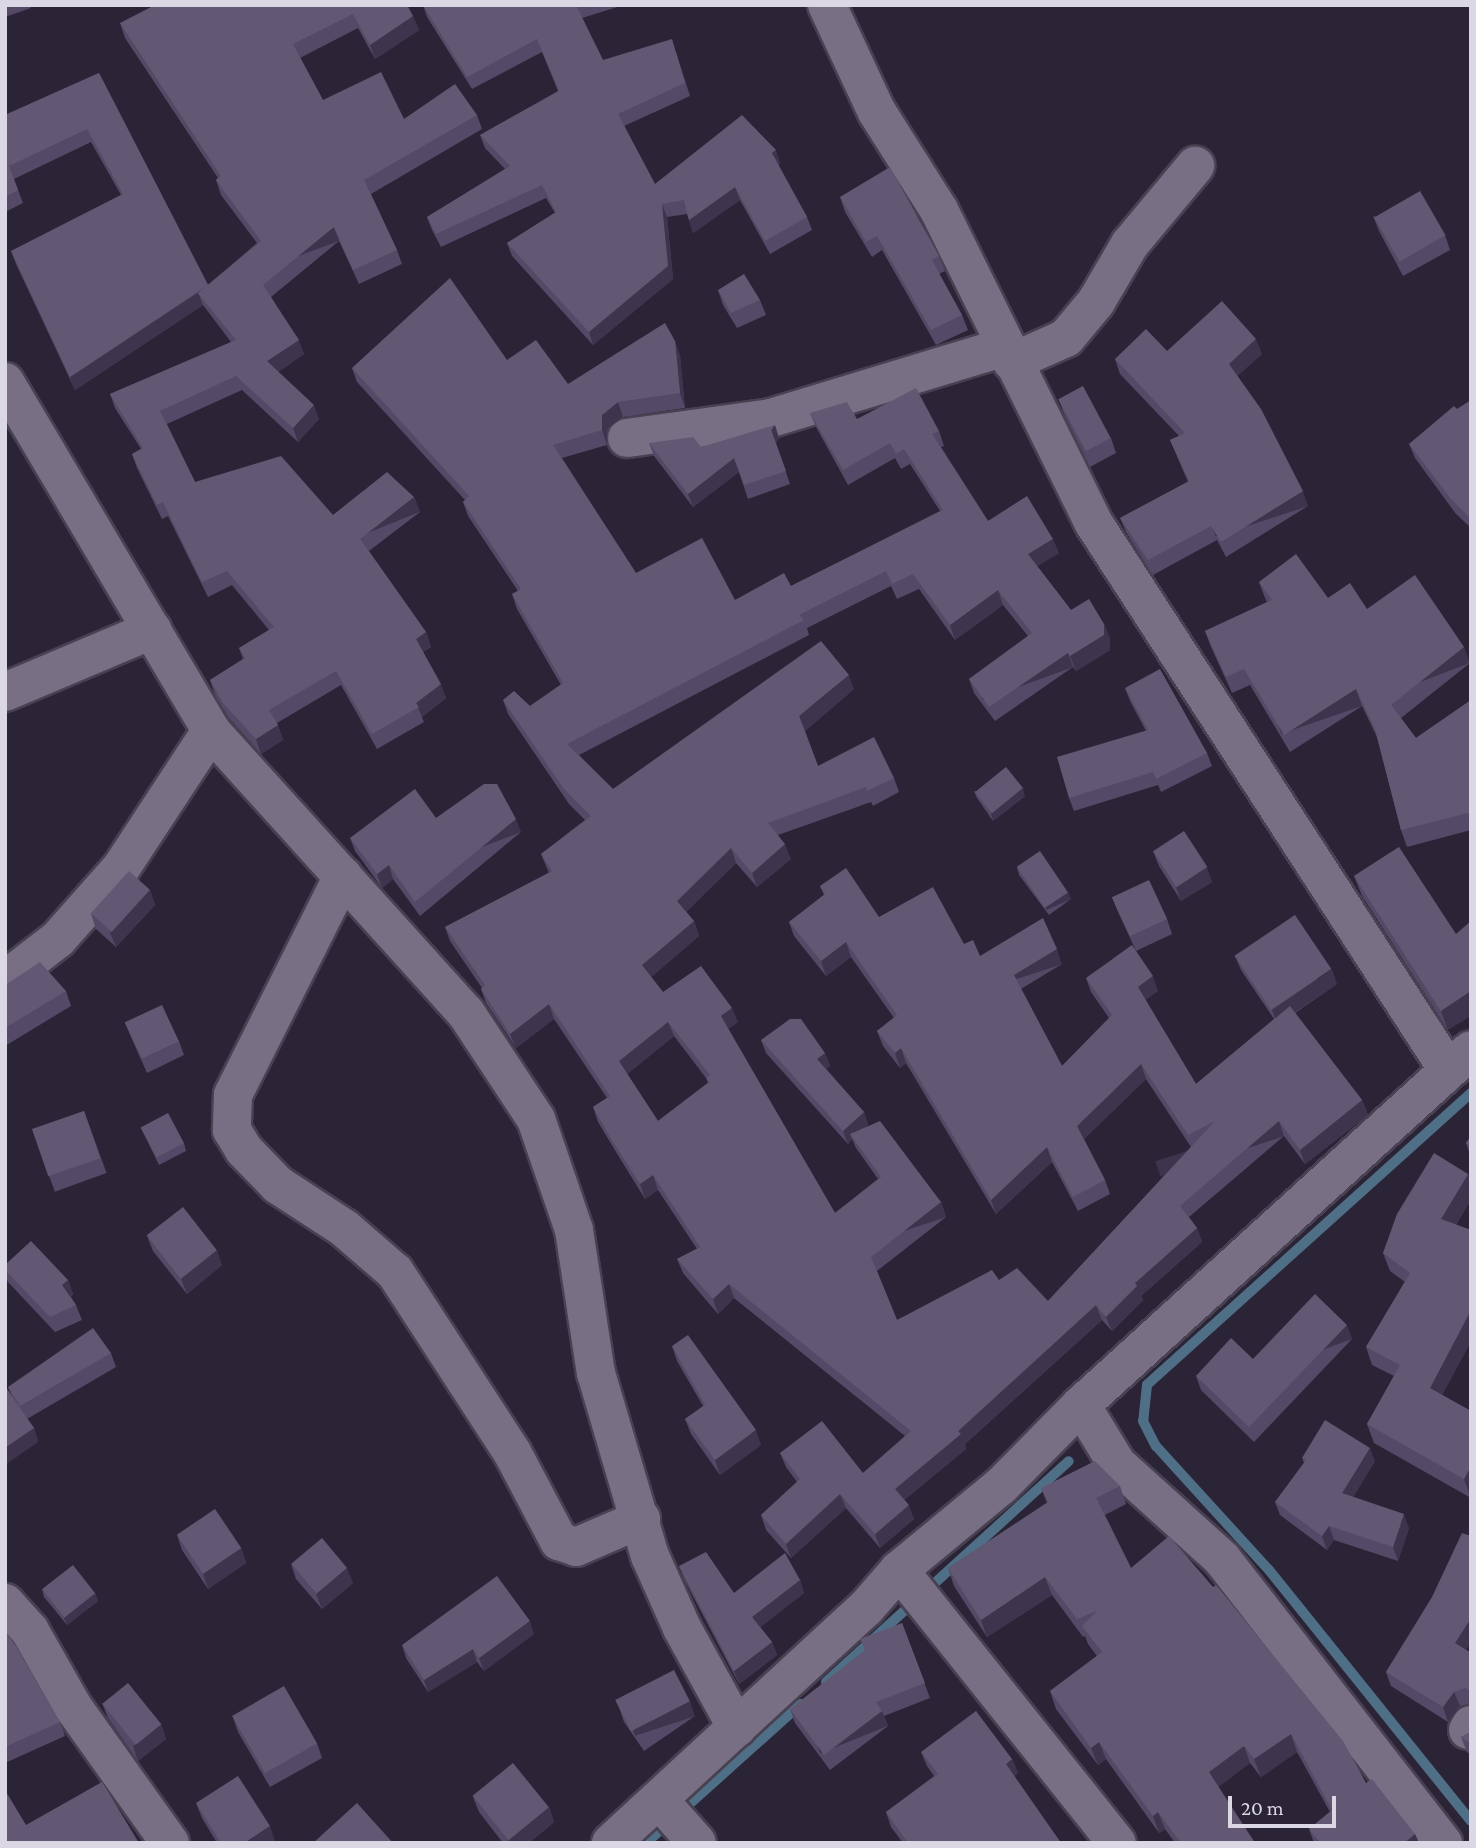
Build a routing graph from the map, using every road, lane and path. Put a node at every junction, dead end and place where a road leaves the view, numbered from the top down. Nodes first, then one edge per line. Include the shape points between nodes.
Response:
1 (827, 5) edge
2 (1195, 166) dead end
3 (1008, 355) junction
4 (5, 382) edge
5 (628, 438) dead end
6 (152, 630) junction
7 (5, 692) edge
8 (211, 731) junction
9 (342, 876) junction
10 (5, 980) edge
11 (1459, 1060) edge
12 (1081, 1405) junction
13 (641, 1519) junction
14 (917, 1592) junction
15 (5, 1603) edge
16 (737, 1728) junction
17 (659, 1800) junction
18 (170, 1843) edge
19 (611, 1843) edge
20 (697, 1843) edge
21 (1116, 1843) edge
22 (1443, 1843) edge

1 - 3 street via 877,112 939,210
2 - 3 street via 1130,244 1096,302 1066,338
3 - 5 street via 771,418
3 - 11 street via 1093,522
4 - 6 street
6 - 7 street
6 - 8 street
8 - 9 street
8 - 10 street via 121,868 58,939
9 - 13 street via 466,1013 536,1119 574,1230 596,1373
9 - 13 street via 233,1095 232,1130 244,1150 278,1185 344,1228 396,1272 512,1452 559,1541 576,1547
11 - 12 street
12 - 14 street via 1001,1486
12 - 22 street via 1117,1464 1222,1559
13 - 16 street via 650,1556 682,1628
14 - 16 street via 866,1608
14 - 21 street
15 - 18 street via 30,1631 73,1707
16 - 17 street
17 - 19 street
17 - 20 street

